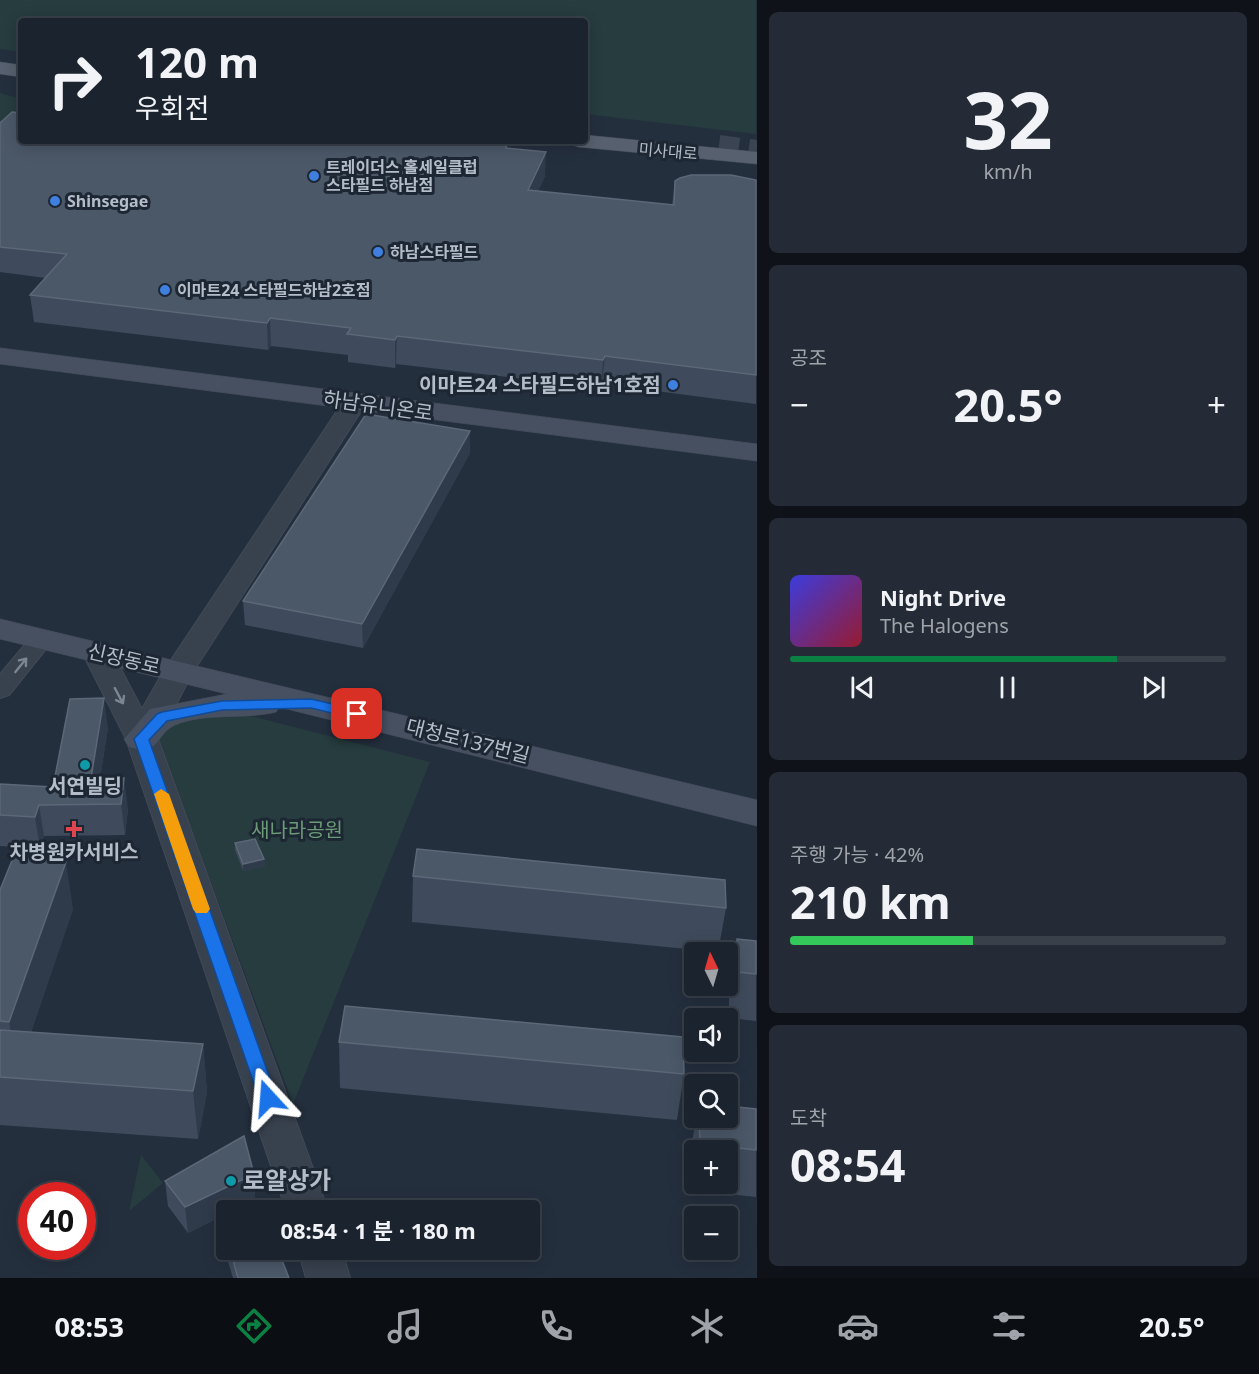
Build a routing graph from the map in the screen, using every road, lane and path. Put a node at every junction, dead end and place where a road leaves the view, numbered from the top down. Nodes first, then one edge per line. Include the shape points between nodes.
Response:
1 (588, 129) edge
2 (756, 140) tunnel mouth
3 (588, 142) edge
4 (645, 149) junction
5 (756, 158) edge
6 (756, 169) edge
7 (0, 356) edge
8 (355, 402) junction
9 (756, 453) edge
10 (0, 629) edge
11 (42, 639) junction
12 (97, 652) junction
13 (178, 672) junction
14 (0, 690) edge
15 (311, 703) junction
16 (142, 739) junction
17 (756, 813) edge
18 (304, 1200) edge
19 (323, 1260) edge
20 (328, 1278) edge

1 - 2 main road, 미사대로
3 - 4 main road, 미사대로
4 - 5 main road, 미사대로
4 - 6 main road
7 - 8 main road, 하남유니온로
8 - 9 main road, 하남유니온로
8 - 13 street
10 - 11 main road, 신장동로
11 - 12 main road, 신장동로
14 -> 11 street
12 - 13 main road, 신장동로
12 -> 16 street
13 - 15 main road, 대청로137번길
13 - 16 street, 신장동로
15 - 16 main road via 222,705 162,717
15 - 17 main road, 대청로137번길
16 - 18 street
19 - 20 street

